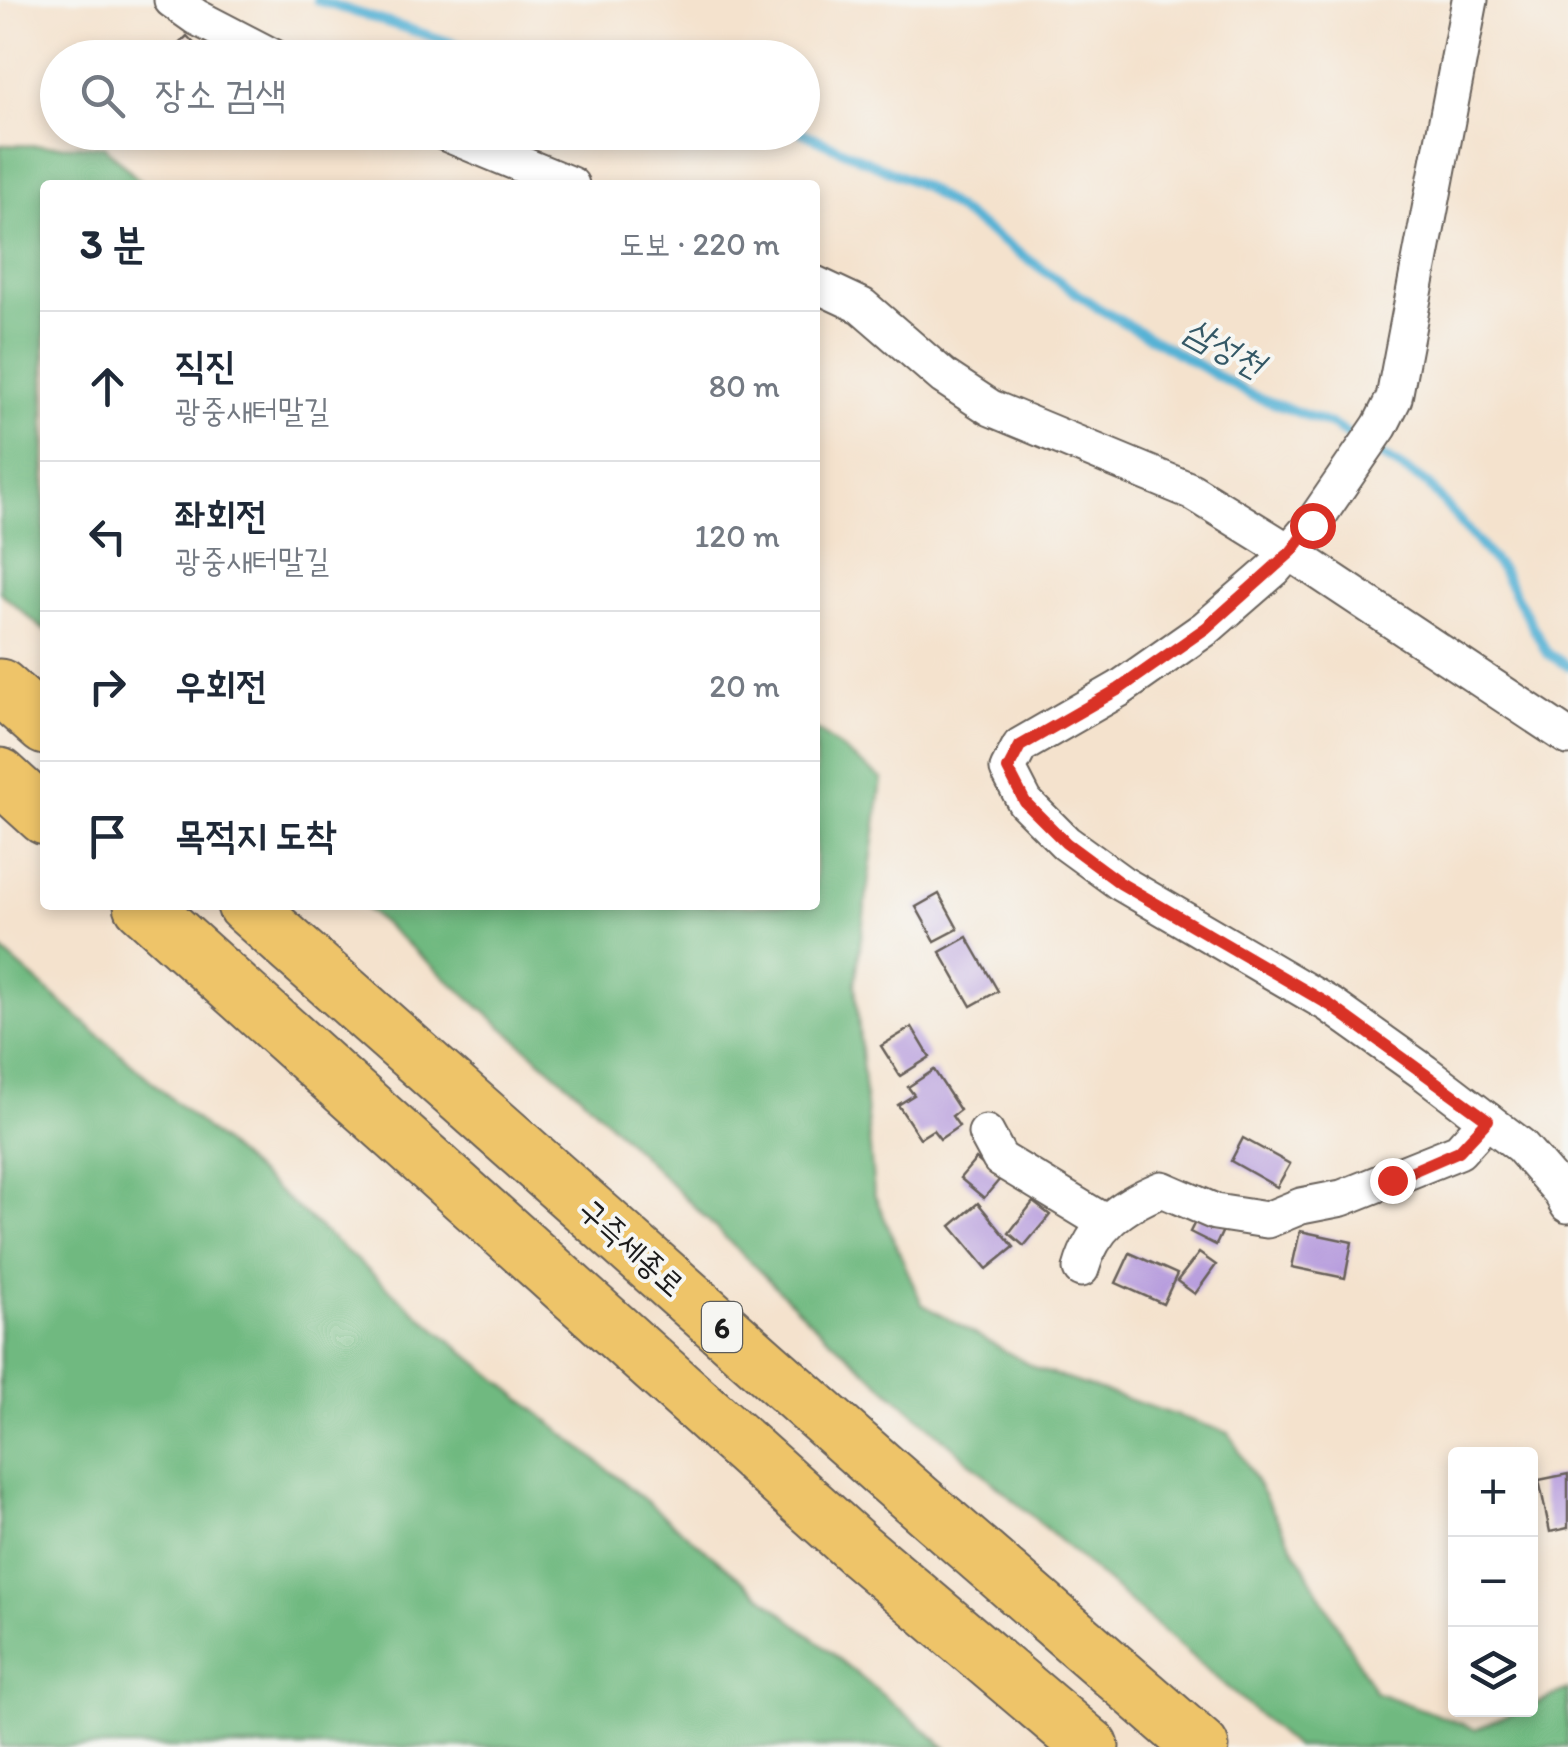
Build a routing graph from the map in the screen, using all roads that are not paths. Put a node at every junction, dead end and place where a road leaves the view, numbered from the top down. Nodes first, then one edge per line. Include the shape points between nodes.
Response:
1 (172, 0) edge
2 (1470, 0) edge
3 (240, 40) edge
4 (487, 150) edge
5 (560, 180) edge
6 (820, 286) edge
7 (1301, 539) junction
8 (0, 686) edge
9 (40, 722) edge
10 (1568, 737) edge
11 (0, 776) edge
12 (40, 812) edge
13 (148, 910) edge
14 (250, 910) edge
15 (1488, 1120) junction
16 (986, 1133) dead end
17 (1568, 1205) edge
18 (1104, 1222) junction
19 (1082, 1270) dead end
20 (1091, 1747) edge
21 (1201, 1747) edge

1 - 3 street
2 - 7 street via 1394,398
4 - 5 street
6 - 7 street via 862,306 991,408
7 - 10 street
7 - 15 street via 1206,628 1020,746 1008,769 1025,802 1120,883 1330,1005
8 - 9 highway
11 - 12 highway
13 - 20 highway, 6 via 858,1549
14 - 21 highway, 구즉세종로 / 6
15 - 17 street via 1521,1146
15 - 18 street via 1459,1151 1267,1220 1215,1212 1162,1189
16 - 18 street via 1000,1159
18 - 19 street

